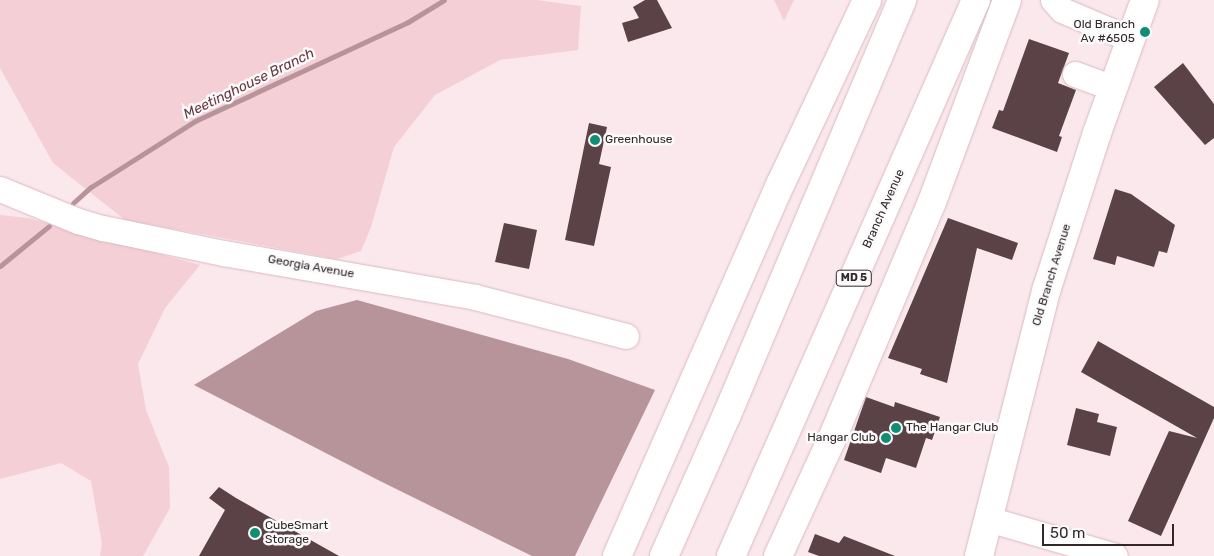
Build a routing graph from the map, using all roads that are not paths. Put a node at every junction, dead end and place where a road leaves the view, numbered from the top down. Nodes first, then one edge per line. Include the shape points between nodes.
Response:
1 (867, 0) edge
2 (902, 0) edge
3 (976, 0) edge
4 (1007, 0) edge
5 (1053, 0) edge
6 (1145, 0) edge
7 (1130, 39) junction
8 (1075, 74) dead end
9 (1113, 88) junction
10 (0, 189) edge
11 (626, 336) dead end
12 (988, 519) junction
13 (617, 556) edge
14 (664, 556) edge
15 (731, 556) edge
16 (778, 556) edge
17 (979, 556) edge
18 (1115, 556) edge

1 - 13 main road via 781,183
2 - 14 main road
3 - 15 main road, Branch Avenue / MD 5
4 - 16 main road via 932,202 831,442
5 - 7 street via 1062,10
6 - 7 main road, Old Branch Avenue
7 - 9 main road, Old Branch Avenue
8 - 9 street
9 - 12 main road, Old Branch Avenue via 1047,288
10 - 11 street, Georgia Avenue via 78,221 104,228 224,253 475,297
12 - 17 main road, Old Branch Avenue
12 - 18 street

